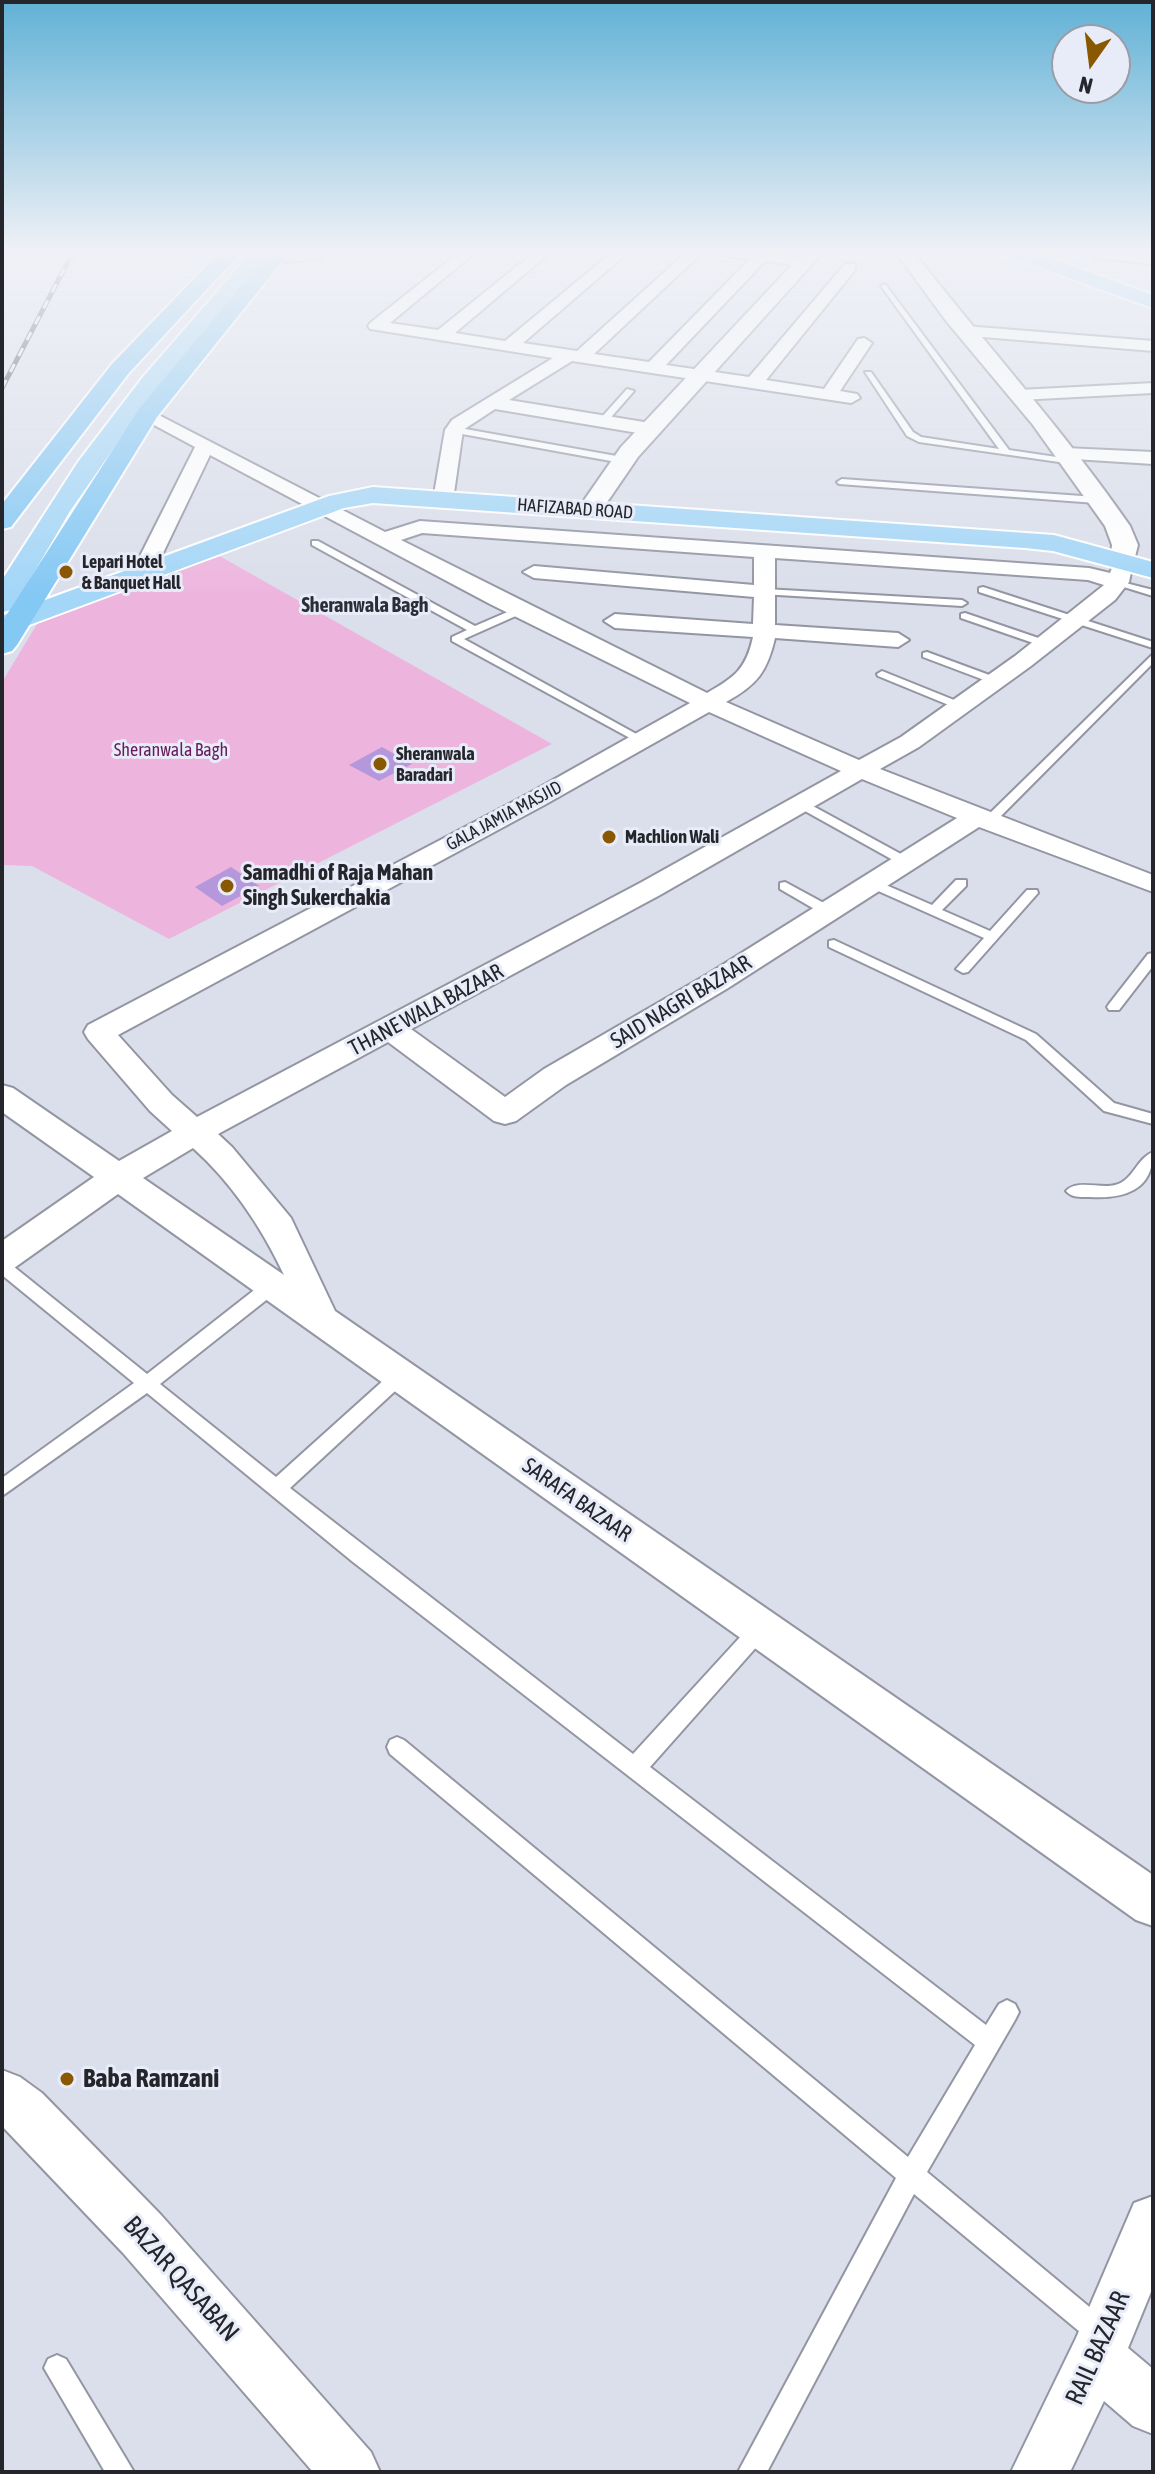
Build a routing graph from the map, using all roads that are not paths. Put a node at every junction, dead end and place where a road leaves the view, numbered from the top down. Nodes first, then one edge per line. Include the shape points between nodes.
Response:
1 (123, 365) edge
2 (145, 365) edge
3 (164, 365) edge
4 (186, 365) edge
5 (559, 365) edge
6 (629, 365) edge
7 (655, 365) edge
8 (709, 365) edge
9 (768, 365) edge
10 (848, 365) edge
11 (943, 365) edge
12 (994, 365) edge
13 (1134, 365) edge
14 (652, 369) junction
15 (868, 374) dead end
16 (699, 376) junction
17 (753, 384) junction
18 (1153, 388) edge
19 (630, 391) dead end
20 (828, 395) junction
21 (1019, 395) junction
22 (851, 398) dead end
23 (492, 403) junction
24 (147, 414) junction
25 (603, 421) junction
26 (650, 429) junction
27 (454, 430) junction
28 (206, 444) junction
29 (1006, 452) junction
30 (1068, 458) junction
31 (1153, 458) edge
32 (622, 460) junction
33 (842, 482) dead end
34 (443, 500) junction
35 (1096, 500) junction
36 (321, 508) junction
37 (590, 509) junction
38 (2, 521) edge
39 (385, 539) junction
40 (315, 543) dead end
41 (765, 551) junction
42 (2, 566) edge
43 (1153, 570) edge
44 (534, 572) dead end
45 (1120, 572) junction
46 (141, 576) junction
47 (983, 590) dead end
48 (765, 592) junction
49 (1153, 593) edge
50 (962, 603) dead end
51 (523, 609) junction
52 (8, 613) edge
53 (965, 616) dead end
54 (615, 621) dead end
55 (1076, 621) junction
56 (475, 630) junction
57 (764, 632) junction
58 (898, 640) dead end
59 (1046, 644) junction
60 (2, 645) edge
61 (1153, 645) edge
62 (927, 655) dead end
63 (1153, 657) edge
64 (882, 674) dead end
65 (996, 681) junction
66 (709, 703) junction
67 (960, 706) junction
68 (643, 741) junction
69 (857, 770) junction
70 (800, 803) junction
71 (983, 818) junction
72 (906, 862) junction
73 (872, 883) junction
74 (961, 883) dead end
75 (1153, 884) edge
76 (785, 886) dead end
77 (1032, 893) dead end
78 (828, 911) junction
79 (934, 911) junction
80 (992, 937) junction
81 (834, 944) dead end
82 (1153, 957) edge
83 (963, 969) dead end
84 (1114, 1007) dead end
85 (391, 1029) junction
86 (2, 1096) edge
87 (1153, 1119) edge
88 (197, 1131) junction
89 (1153, 1158) edge
90 (120, 1176) junction
91 (1074, 1191) dead end
92 (2, 1259) edge
93 (2, 1266) edge
94 (273, 1285) junction
95 (322, 1319) junction
96 (401, 1375) junction
97 (148, 1383) junction
98 (2, 1488) edge
99 (277, 1488) junction
100 (760, 1629) junction
101 (397, 1747) dead end
102 (635, 1768) junction
103 (1153, 1903) edge
104 (1007, 2012) dead end
105 (990, 2042) junction
106 (5, 2101) edge
107 (911, 2175) junction
108 (1153, 2222) edge
109 (1100, 2348) junction
110 (57, 2368) dead end
111 (1153, 2406) edge
112 (120, 2472) edge
113 (351, 2472) edge
114 (752, 2472) edge
115 (1040, 2472) edge

1 - 38 highway
2 - 42 main road via 34,508
3 - 52 main road via 72,486
4 - 24 highway
5 - 23 street
6 - 14 street
7 - 14 street
8 - 16 street
9 - 17 street
10 - 20 street
11 - 29 lane
12 - 21 street
13 - 18 street
14 - 16 street
15 - 29 lane via 910,434
16 - 17 street
16 - 26 street
17 - 20 street
18 - 21 street
19 - 25 lane
20 - 22 street
21 - 30 street
23 - 25 street
23 - 27 street
24 - 28 street
24 - 52 highway
25 - 26 street
26 - 32 street
27 - 32 lane
27 - 34 street
28 - 36 street
28 - 46 street
29 - 30 lane
30 - 31 street
30 - 35 street
32 - 37 street
33 - 35 lane
34 - 36 main road, HAFIZABAD ROAD via 353,496
34 - 37 main road, HAFIZABAD ROAD
35 - 45 street via 1125,545
36 - 39 street
36 - 46 main road, HAFIZABAD ROAD
37 - 45 main road, HAFIZABAD ROAD via 1054,543
39 - 41 street via 420,527
39 - 51 street
40 - 56 lane
41 - 45 street
41 - 48 street, GALA JAMIA MASJID
43 - 45 main road, HAFIZABAD ROAD
44 - 48 street
45 - 49 lane
45 - 55 street, THANE WALA BAZAAR
46 - 52 main road, HAFIZABAD ROAD
47 - 55 lane
48 - 50 lane
48 - 57 street, GALA JAMIA MASJID
51 - 56 lane
51 - 66 street
52 - 60 highway
53 - 59 lane
54 - 57 street
55 - 59 street, THANE WALA BAZAAR
55 - 61 lane
56 - 68 lane via 456,639
57 - 58 street
57 - 66 street, GALA JAMIA MASJID via 756,667
59 - 65 street, THANE WALA BAZAAR
62 - 65 lane
63 - 71 lane
64 - 67 lane
65 - 67 street, THANE WALA BAZAAR
66 - 68 street, GALA JAMIA MASJID
66 - 69 street
67 - 69 street, THANE WALA BAZAAR via 910,742
68 - 88 street, GALA JAMIA MASJID via 99,1032 161,1103
69 - 70 street, THANE WALA BAZAAR
69 - 71 street
70 - 72 lane
70 - 85 street, THANE WALA BAZAAR
71 - 72 street, SAID NAGRI BAZAAR
71 - 75 street
72 - 73 street, SAID NAGRI BAZAAR
73 - 78 street, SAID NAGRI BAZAAR
73 - 79 lane
74 - 79 lane
76 - 78 lane
77 - 80 lane
78 - 85 street, SAID NAGRI BAZAAR via 555,1077 505,1113
79 - 80 lane
80 - 83 lane
81 - 87 lane via 1031,1037 1109,1107
82 - 84 lane
85 - 88 street, THANE WALA BAZAAR
86 - 90 street, SARAFA BAZAAR
88 - 90 street, THANE WALA BAZAAR
88 - 95 street via 279,1227
89 - 91 lane via 1136,1183 1114,1194
90 - 92 street, THANE WALA BAZAAR
90 - 94 street, SARAFA BAZAAR
93 - 97 lane
94 - 95 street, SARAFA BAZAAR
94 - 97 lane
95 - 96 street, SARAFA BAZAAR
96 - 99 lane
96 - 100 street, SARAFA BAZAAR
97 - 98 lane
97 - 99 lane
99 - 102 lane
100 - 102 lane
100 - 103 street, SARAFA BAZAAR
101 - 107 lane
102 - 105 lane
104 - 105 lane
105 - 107 lane
106 - 113 street, BAZAR QASABAN via 142,2234
107 - 109 lane
107 - 114 lane
108 - 109 street, RAIL BAZAAR
109 - 111 street
109 - 115 street, RAIL BAZAAR
110 - 112 lane

